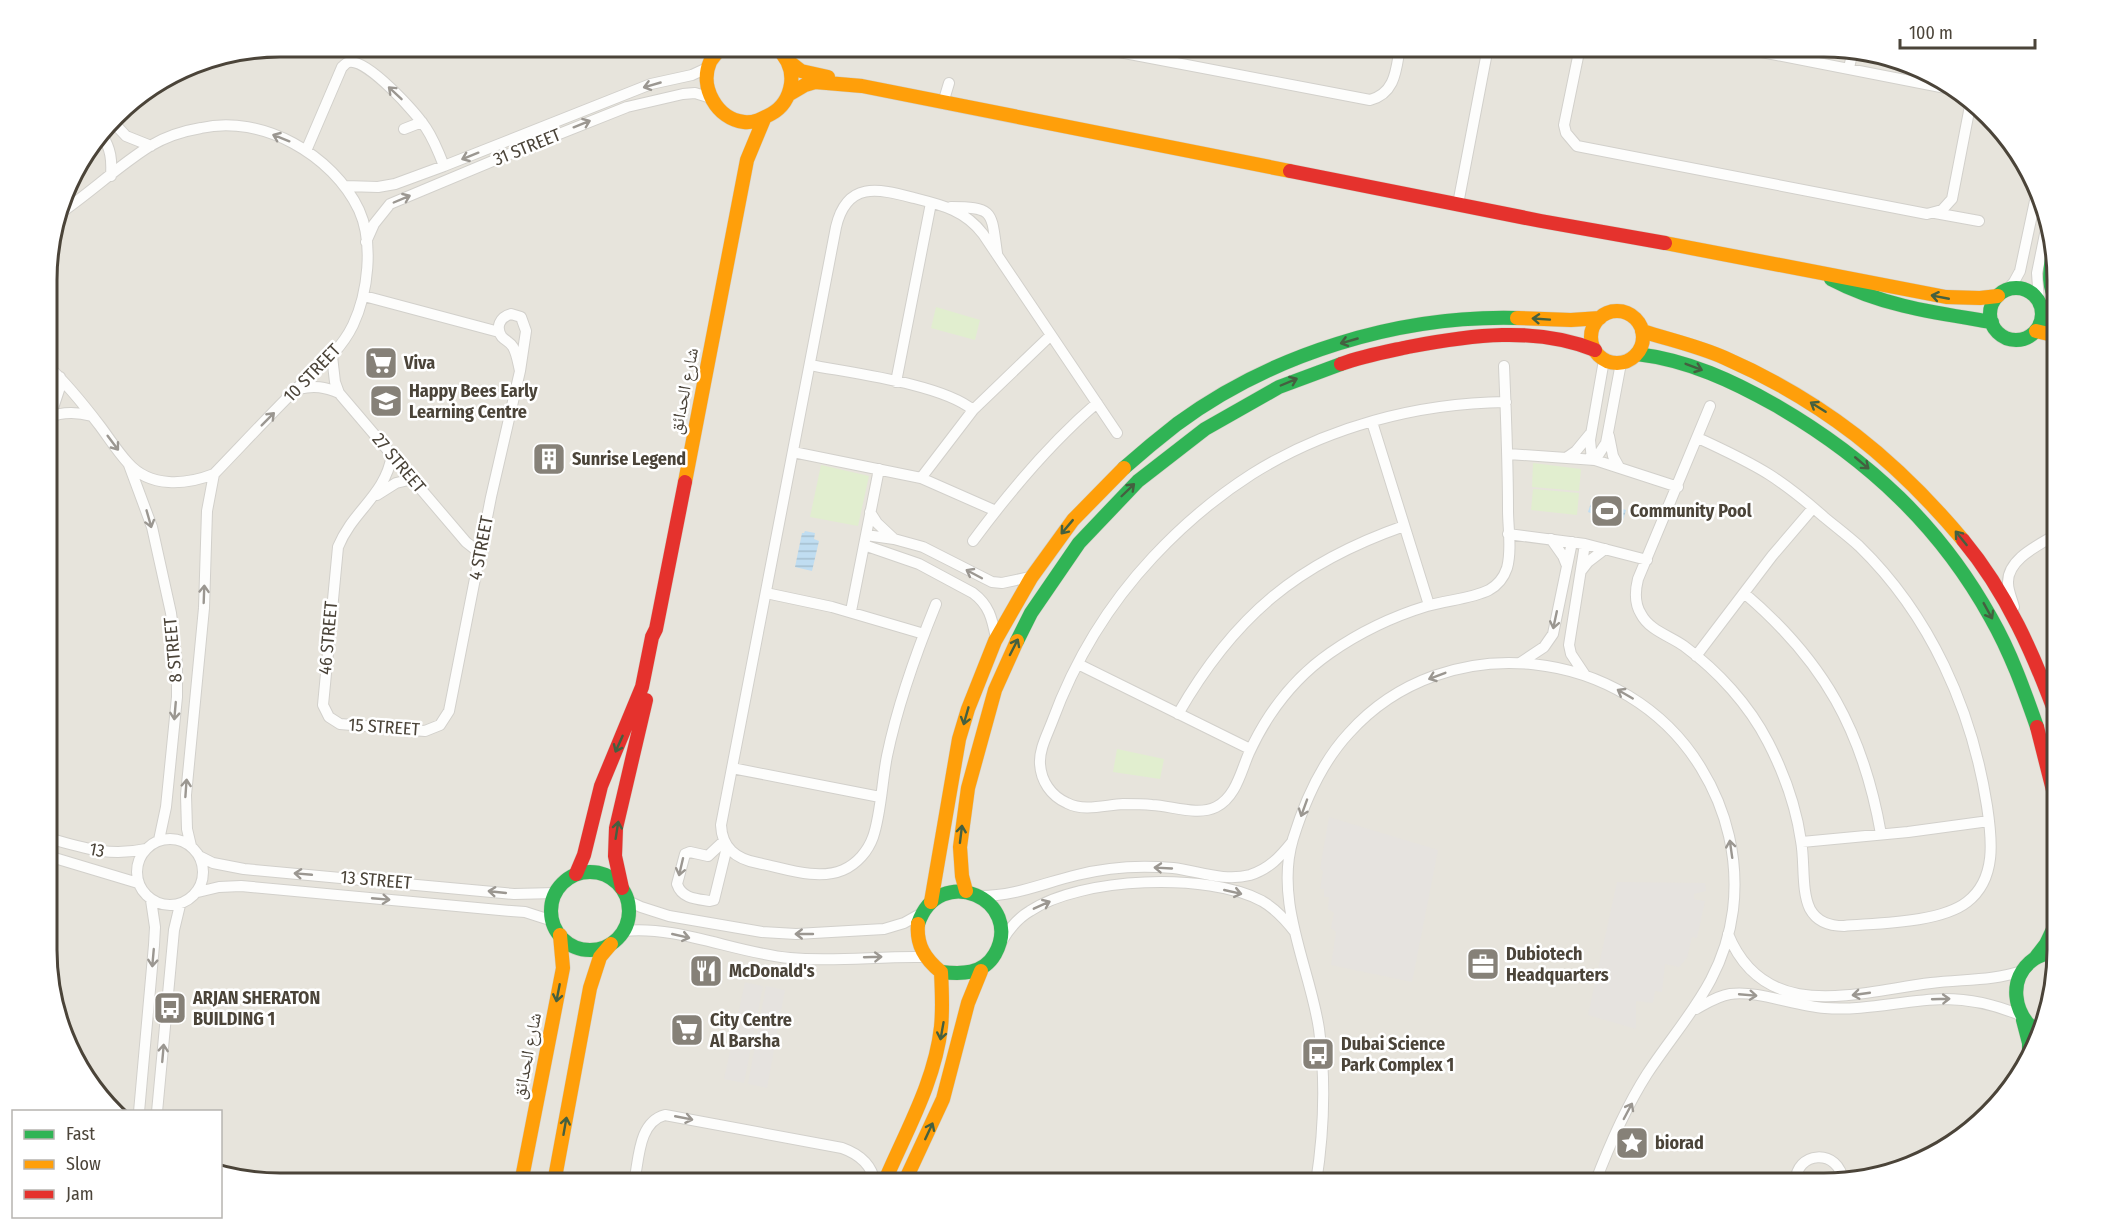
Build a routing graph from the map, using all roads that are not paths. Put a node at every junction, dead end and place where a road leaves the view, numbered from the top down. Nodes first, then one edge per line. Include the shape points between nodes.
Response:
1 (714, 57) edge
2 (783, 57) edge
3 (788, 57) edge
4 (1149, 57) edge
5 (1398, 57) edge
6 (1486, 57) edge
7 (1578, 57) edge
8 (1792, 57) edge
9 (1851, 59) edge
10 (708, 68) junction
11 (1849, 68) junction
12 (949, 82) dead end
13 (1932, 85) edge
14 (862, 86) junction
15 (788, 95) junction
16 (711, 98) junction
17 (943, 103) junction
18 (1969, 110) edge
19 (732, 118) junction
20 (764, 119) junction
21 (422, 122) junction
22 (118, 127) edge
23 (404, 129) dead end
24 (106, 141) edge
25 (151, 146) junction
26 (306, 151) junction
27 (747, 160) junction
28 (444, 166) junction
29 (111, 176) junction
30 (345, 186) junction
31 (931, 202) junction
32 (1458, 204) junction
33 (2034, 205) edge
34 (70, 206) edge
35 (947, 207) junction
36 (1935, 213) junction
37 (1979, 221) dead end
38 (2044, 241) edge
39 (366, 242) junction
40 (997, 256) junction
41 (1821, 273) junction
42 (2002, 294) junction
43 (364, 296) junction
44 (2040, 306) junction
45 (2047, 312) edge
46 (1600, 318) junction
47 (1992, 322) junction
48 (1642, 331) junction
49 (2036, 331) junction
50 (499, 332) junction
51 (2047, 334) edge
52 (1050, 336) junction
53 (1637, 354) junction
54 (1599, 355) junction
55 (332, 356) junction
56 (1621, 363) junction
57 (810, 365) junction
58 (1504, 366) dead end
59 (520, 370) junction
60 (57, 374) edge
61 (60, 376) junction
62 (896, 382) junction
63 (296, 390) junction
64 (339, 393) junction
65 (57, 397) edge
66 (1506, 402) junction
67 (1097, 404) junction
68 (1710, 406) dead end
69 (973, 410) junction
70 (1595, 411) junction
71 (57, 415) edge
72 (1612, 415) junction
73 (92, 416) junction
74 (1372, 422) junction
75 (1592, 431) junction
76 (1608, 432) junction
77 (1117, 433) dead end
78 (1698, 438) junction
79 (793, 452) junction
80 (1508, 454) junction
81 (392, 455) junction
82 (1566, 458) junction
83 (1593, 460) junction
84 (129, 465) junction
85 (1619, 467) junction
86 (879, 469) junction
87 (214, 474) junction
88 (921, 478) junction
89 (412, 479) junction
90 (1677, 487) junction
91 (372, 499) junction
92 (1813, 508) junction
93 (996, 511) junction
94 (870, 512) junction
95 (1404, 526) junction
96 (484, 528) junction
97 (458, 533) junction
98 (1509, 534) junction
99 (894, 539) junction
100 (1551, 539) junction
101 (865, 540) junction
102 (973, 541) dead end
103 (2047, 541) edge
104 (1572, 542) junction
105 (913, 544) junction
106 (1585, 544) junction
107 (1605, 549) junction
108 (480, 554) junction
109 (892, 554) junction
110 (909, 560) junction
111 (1647, 560) junction
112 (1567, 566) junction
113 (859, 568) junction
114 (1581, 571) junction
115 (1029, 577) junction
116 (1562, 586) junction
117 (1578, 590) junction
118 (766, 593) junction
119 (1744, 593) junction
120 (936, 604) dead end
121 (1429, 605) junction
122 (851, 611) junction
123 (656, 629) junction
124 (2020, 630) junction
125 (924, 634) junction
126 (996, 638) junction
127 (1696, 656) junction
128 (1520, 663) junction
129 (1078, 664) junction
130 (1585, 675) junction
131 (2047, 691) edge
132 (1178, 714) junction
133 (329, 717) joint
134 (440, 725) joint
135 (1250, 749) junction
136 (2047, 757) edge
137 (732, 768) junction
138 (879, 797) junction
139 (1989, 821) junction
140 (1881, 834) junction
141 (57, 840) edge
142 (159, 840) junction
143 (1292, 842) junction
144 (1802, 842) junction
145 (725, 844) junction
146 (191, 846) junction
147 (146, 849) junction
148 (199, 856) junction
149 (57, 859) edge
150 (576, 874) junction
151 (138, 883) junction
152 (966, 891) junction
153 (198, 892) junction
154 (556, 893) junction
155 (625, 894) junction
156 (980, 896) junction
157 (151, 900) junction
158 (931, 902) junction
159 (180, 905) junction
160 (922, 913) junction
161 (553, 921) junction
162 (623, 931) junction
163 (1728, 934) junction
164 (560, 935) junction
165 (1297, 935) junction
166 (2047, 942) edge
167 (611, 944) junction
168 (1000, 944) junction
169 (2047, 953) edge
170 (924, 957) junction
171 (2034, 959) junction
172 (981, 970) junction
173 (2022, 971) junction
174 (941, 972) junction
175 (1693, 1011) junction
176 (2022, 1018) junction
177 (2033, 1028) edge
178 (2028, 1040) edge
179 (139, 1110) edge
180 (157, 1110) edge
181 (523, 1173) edge
182 (556, 1173) edge
183 (636, 1173) edge
184 (871, 1173) edge
185 (889, 1173) edge
186 (909, 1173) edge
187 (1318, 1173) edge
188 (1599, 1173) edge
189 (1798, 1173) edge
190 (1841, 1173) edge

1 - 10 street
2 - 15 street via 791,78
3 - 14 street via 806,72
4 - 5 street via 1370,100 1387,92 1393,84
6 - 32 street
7 - 36 street via 1564,125 1566,134 1577,146
8 - 11 street
9 - 11 street
10 - 16 street via 706,82
10 -> 28 street, 31 STREET via 641,88
11 - 13 street
12 - 17 street
14 - 15 street via 815,82
14 - 17 street
15 - 20 street via 780,108
16 - 19 street
39 -> 16 street, 31 STREET via 390,204 519,150 627,107 683,94
17 - 32 street
18 - 36 street via 1952,199
19 - 20 street via 748,122
19 - 27 street via 743,134
20 - 27 street
21 - 23 street
21 -> 26 street via 391,88 350,62 342,67
21 - 28 street
22 - 25 street via 126,136
24 - 29 street via 112,161
26 -> 25 street, 10 STREET via 261,130 233,126 195,129
25 - 29 street, 10 STREET
26 - 30 street, 10 STREET
27 - 123 street, شارع الحدائق
28 - 30 street, 31 STREET via 395,184
29 - 34 street, 10 STREET
30 - 39 street, 10 STREET via 360,212
31 - 35 street
31 - 57 street via 876,189 857,195 843,208
31 - 62 street
32 - 41 street
33 - 42 street via 2020,271
35 - 40 street via 971,220
35 - 40 street via 977,207 988,214
36 - 37 street
38 - 44 street via 2037,273
39 - 43 street, 10 STREET
40 - 52 street
42 -> 41 street via 1979,300 1950,299
41 - 47 street via 1845,287 1907,309
42 - 44 street via 2015,288 2025,290 2033,294
42 - 47 street via 1993,304
43 - 50 street
43 - 55 street, 10 STREET via 353,326
44 - 45 street
44 - 49 street via 2042,318
46 - 48 street via 1624,312 1633,316
46 - 54 street via 1592,330 1592,344
46 -> 115 street via 1489,318 1418,324 1333,345 1255,377 1187,417 1118,472 1086,505
47 - 49 street via 2005,338 2026,338
48 - 53 street
124 -> 48 street via 1996,587 1956,531 1903,473 1866,441 1763,376 1724,358
49 - 51 street
50 - 59 street via 511,344
50 - 59 street, 4 STREET via 505,316 516,315 524,321
52 - 67 street
52 - 69 street
53 - 56 street
53 -> 136 street via 1680,362 1783,408 1823,433 1898,494 1931,529 1973,585 2008,650 2036,717
54 - 56 street
54 - 70 street
152 -> 54 street via 959,855 966,796 983,725 1010,654 1038,602 1072,553 1108,511 1164,458 1209,425 1266,392 1382,351 1426,342 1524,336 1570,340
55 - 63 street, 10 STREET
55 - 64 street, 27 STREET
56 - 72 street
57 - 62 street
57 - 79 street
58 - 66 street
59 - 96 street, 4 STREET
60 - 61 street
61 - 65 street
61 - 73 street
62 - 69 street via 950,396
63 - 64 street via 311,386
87 -> 63 street, 10 STREET
64 - 81 street, 27 STREET
66 - 74 street via 1449,405
66 - 80 street
67 - 77 street
67 - 93 street via 1052,445
68 - 78 street
69 - 88 street
70 - 72 street
70 - 75 street
71 - 73 street via 78,412
72 - 76 street
73 -> 84 street
74 - 95 street
74 - 129 street via 1281,458 1234,486 1175,534 1131,582
75 - 82 street
75 - 83 street
76 - 83 street via 1602,452
76 - 85 street
78 - 90 street
78 - 92 street via 1770,475
79 - 86 street
79 - 118 street
80 - 82 street
80 - 98 street
81 - 89 street, 27 STREET
81 - 91 street, 46 STREET via 387,476
82 - 83 street
83 - 85 street
84 - 87 street via 144,475 179,483
84 -> 142 street, 8 STREET via 152,527 175,638 177,697
85 - 90 street
86 - 88 street
86 - 94 street
146 -> 87 street, 8 STREET via 186,795 204,608 207,510
88 - 93 street
89 - 91 street, 46 STREET via 396,483
89 - 97 street, 27 STREET
90 - 111 street
91 - 133 street, 46 STREET via 336,534 323,696
92 - 119 street
92 - 139 street via 1859,546 1900,593 1934,645 1971,730
93 - 102 street
94 - 99 street
94 - 101 street
95 - 121 street
95 - 132 street via 1334,554 1271,596 1218,650
96 - 97 street via 475,533
96 - 108 street, 4 STREET
97 - 108 street, 27 STREET
98 - 100 street
98 - 121 street via 1508,566 1497,585 1478,594
99 - 101 street
99 - 105 street
100 - 104 street
100 - 112 street
101 - 109 street
101 - 113 street
103 - 124 street via 2014,564 2010,573 2009,592
104 - 106 street
104 - 112 street
105 - 110 street
115 -> 105 street via 992,582
106 - 107 street
106 - 114 street
107 - 111 street
107 - 114 street
108 - 134 street, 4 STREET via 448,711
109 - 110 street
109 - 113 street via 874,558
110 - 126 street via 945,576 980,599 991,614
111 - 127 street via 1636,588 1640,614
112 - 116 street
113 - 122 street
114 - 117 street
115 - 126 street
116 - 117 street
116 -> 128 street via 1553,634
117 - 130 street via 1569,645
118 - 122 street
118 - 137 street
119 - 127 street
119 - 140 street via 1792,638 1837,700 1866,765
120 - 125 street
121 - 135 street via 1391,617 1322,658 1294,684
122 - 125 street
123 -> 150 street, شارع الحدائق via 638,700 601,786
155 -> 123 street, شارع الحدائق via 615,837 628,766 645,706
124 - 131 street
125 - 138 street via 897,713
126 -> 158 street via 956,751
127 - 144 street via 1736,694 1767,740 1789,789
128 - 130 street via 1556,666
128 -> 143 street via 1481,664 1443,673 1408,687 1376,708 1349,732 1327,760
129 - 132 street
129 - 135 street via 1060,701 1040,760 1043,779 1053,795 1069,805 1089,808 1150,804 1201,811 1214,808 1226,801 1233,790
163 -> 130 street via 1733,907 1731,843 1710,783 1694,756 1650,710
132 - 135 street
133 - 134 street, 15 STREET via 340,724 425,731
137 - 138 street
137 - 145 street via 721,825
138 - 145 street via 876,826 868,848 853,864 832,873 810,874 749,862
139 - 140 street
139 - 144 street via 1990,863 1979,890 1957,909 1930,917 1844,926 1823,923 1806,897
140 - 144 street
141 - 147 street, 13 via 99,852
142 - 146 street via 181,840
142 - 147 street
143 -> 156 street via 1272,864 1242,876 1126,867 1081,874 1018,893
143 - 165 street via 1288,873
145 -> 145 street via 708,856 685,854 678,889 688,897 714,900
146 - 148 street
147 - 151 street via 137,865
148 - 153 street via 204,874
154 -> 148 street, 13 STREET via 514,894 244,869
149 - 151 street, 13
150 - 154 street
150 - 155 street via 602,873
151 - 157 street
152 - 156 street
152 - 158 street via 953,891
153 - 159 street
153 -> 161 street, 13 STREET via 242,886 511,910
154 - 161 street
160 -> 155 street via 884,929 762,932 669,916 641,907
155 - 162 street via 628,920
156 - 168 street via 994,908 1001,925
157 - 159 street
157 -> 179 street via 154,945
158 - 160 street
180 -> 159 street via 174,930
160 - 170 street via 917,928
161 - 164 street
162 - 167 street
162 -> 170 street via 652,930 791,958
173 -> 163 street via 1990,980 1931,983 1842,996 1794,993 1771,987 1757,977 1744,965
163 - 175 street via 1708,987
164 - 167 street via 585,949
164 -> 181 street, شارع الحدائق via 563,968
168 -> 165 street via 1018,920 1042,904 1090,889 1141,882 1191,884 1247,895 1273,908
165 - 187 street via 1319,1027 1323,1070 1324,1113
166 - 171 street
182 -> 167 street via 590,988 600,957
168 - 172 street via 993,959
169 - 171 street
170 - 174 street
171 - 173 street
172 - 174 street via 954,976
186 -> 172 street via 943,1100 954,1066 964,1009
173 - 176 street via 2016,985
174 -> 185 street via 945,1008 937,1055
175 -> 176 street via 1729,994 1749,994 1840,1009 1956,999 1989,1004
188 -> 175 street via 1647,1075
176 - 177 street
176 - 178 street
183 -> 184 street via 646,1128 665,1115 842,1148 862,1158
189 - 190 street via 1807,1160 1818,1157 1833,1161

